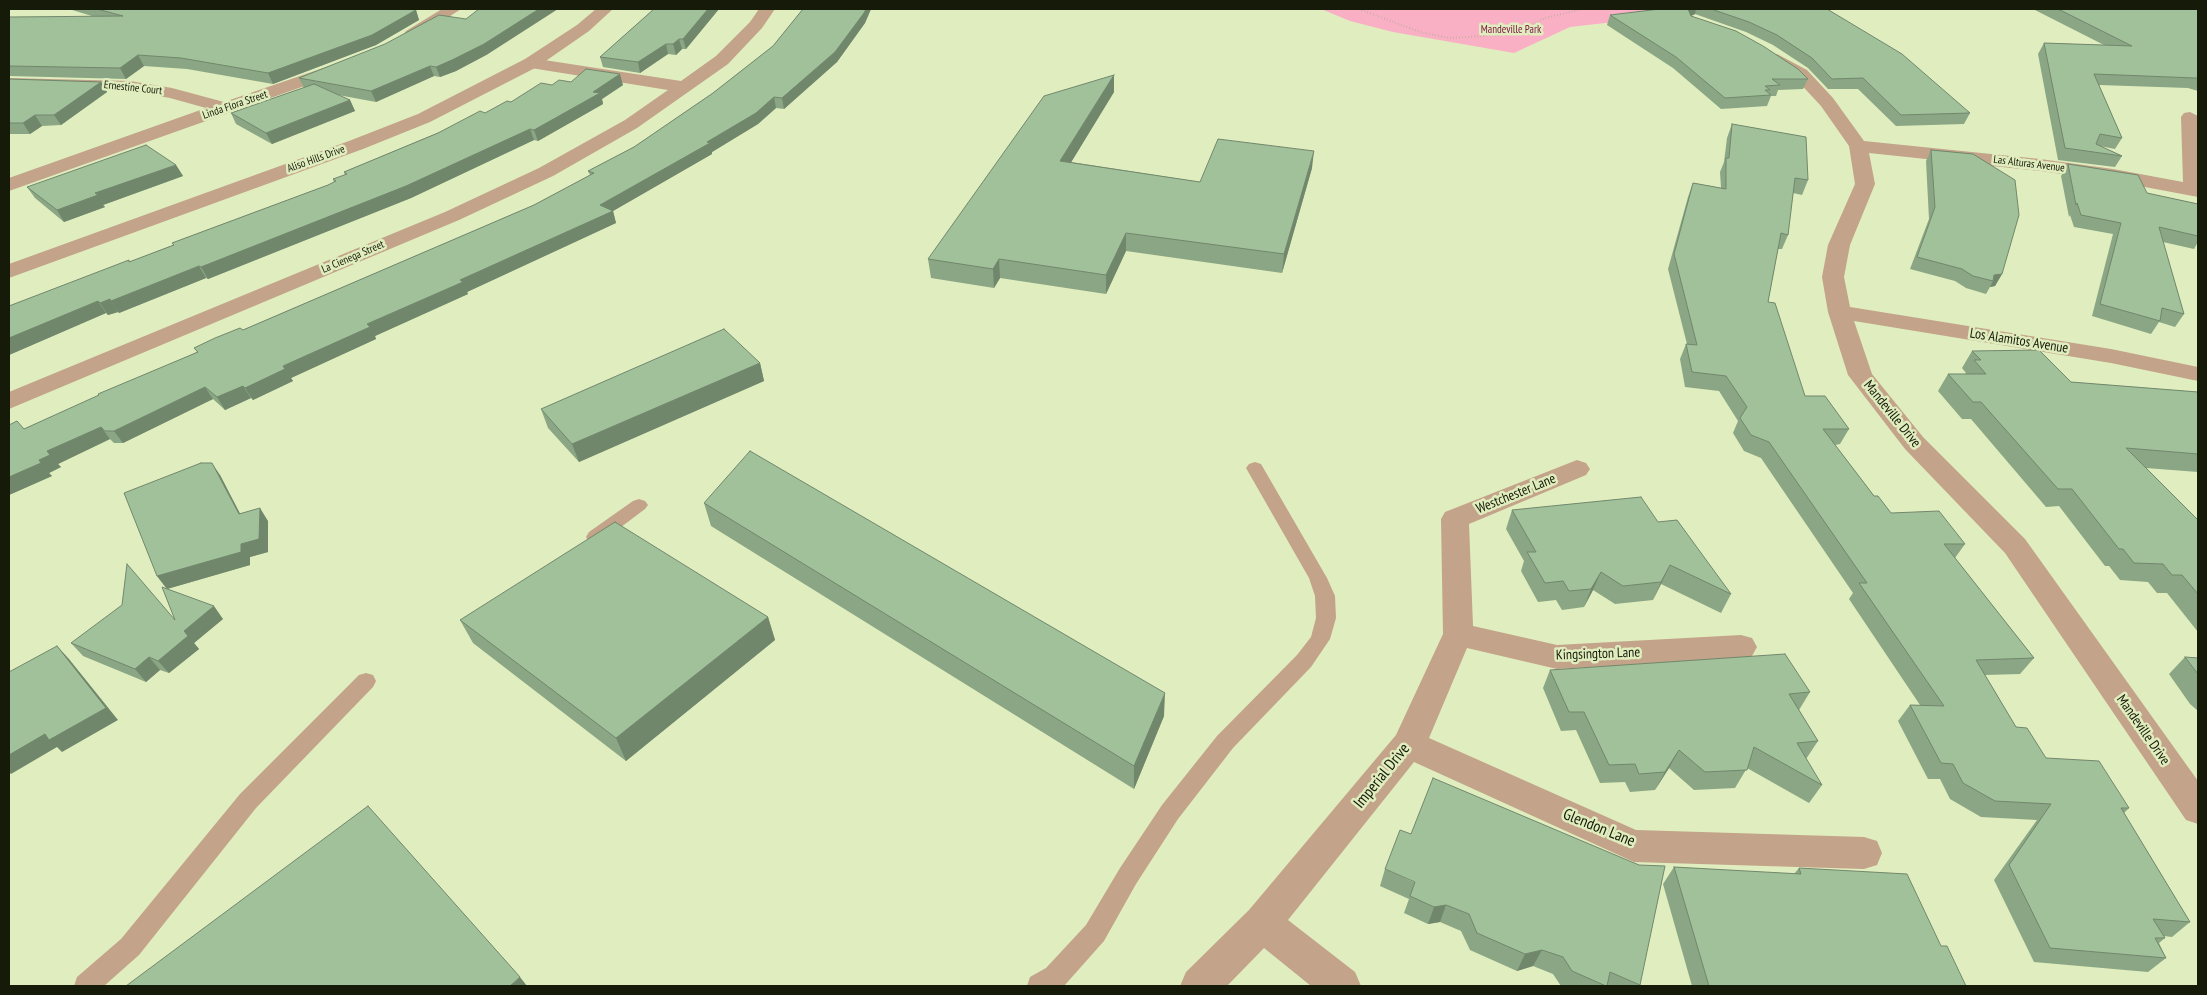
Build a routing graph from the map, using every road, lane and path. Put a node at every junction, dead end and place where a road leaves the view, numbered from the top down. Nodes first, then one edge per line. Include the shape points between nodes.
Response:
1 (453, 9) edge
2 (604, 9) edge
3 (767, 9) edge
4 (1358, 9) edge
5 (1583, 9) edge
6 (400, 41) edge
7 (1759, 48) edge
8 (350, 63) edge
9 (530, 63) junction
10 (9, 84) edge
11 (685, 87) junction
12 (226, 108) junction
13 (2190, 117) dead end
14 (1858, 146) junction
15 (9, 185) edge
16 (2196, 191) edge
17 (11, 267) edge
18 (1839, 312) junction
19 (2198, 374) edge
20 (9, 401) edge
21 (1254, 468) dead end
22 (1577, 469) dead end
23 (639, 505) dead end
24 (1455, 519) joint
25 (578, 549) edge
26 (1458, 634) junction
27 (1741, 648) dead end
28 (366, 681) dead end
29 (1409, 744) junction
30 (2198, 809) edge
31 (1864, 852) dead end
32 (1262, 923) junction
33 (86, 986) edge
34 (1039, 986) edge
35 (1200, 986) edge
36 (1341, 986) edge

1 - 6 street
2 - 9 street, Aliso Hills Drive via 583,28
3 - 11 street, La Cienega Street via 722,60
4 - 5 path via 1420,32 1449,38 1503,35 1545,18
7 - 14 street, Mandeville Drive via 1800,74 1827,102
8 - 12 street, Linda Flora Street
9 - 11 street
9 - 17 street, Aliso Hills Drive via 433,114 390,132
10 - 12 street, Ernestine Court via 130,86 172,93
11 - 20 street, La Cienega Street via 631,124 546,172 461,212
12 - 15 street, Linda Flora Street
13 - 16 street
14 - 16 street, Las Alturas Avenue via 2040,164
14 - 18 street, Mandeville Drive via 1865,184 1839,245 1833,277
18 - 19 street, Los Alamitos Avenue via 2111,356
18 - 30 street, Mandeville Drive via 1860,375 1914,443 2015,546
21 - 34 lane via 1318,578 1325,596 1326,618 1320,639 1304,661 1225,742 1170,812 1095,933 1055,978
22 - 24 street, Westchester Lane
23 - 25 lane
24 - 26 street, Imperial Drive
26 - 27 street, Kingsington Lane via 1557,657
26 - 29 street, Imperial Drive
28 - 33 lane via 248,801 130,947
29 - 31 street, Glendon Lane via 1634,846
29 - 32 street, Imperial Drive
32 - 35 street, Imperial Drive
32 - 36 street

